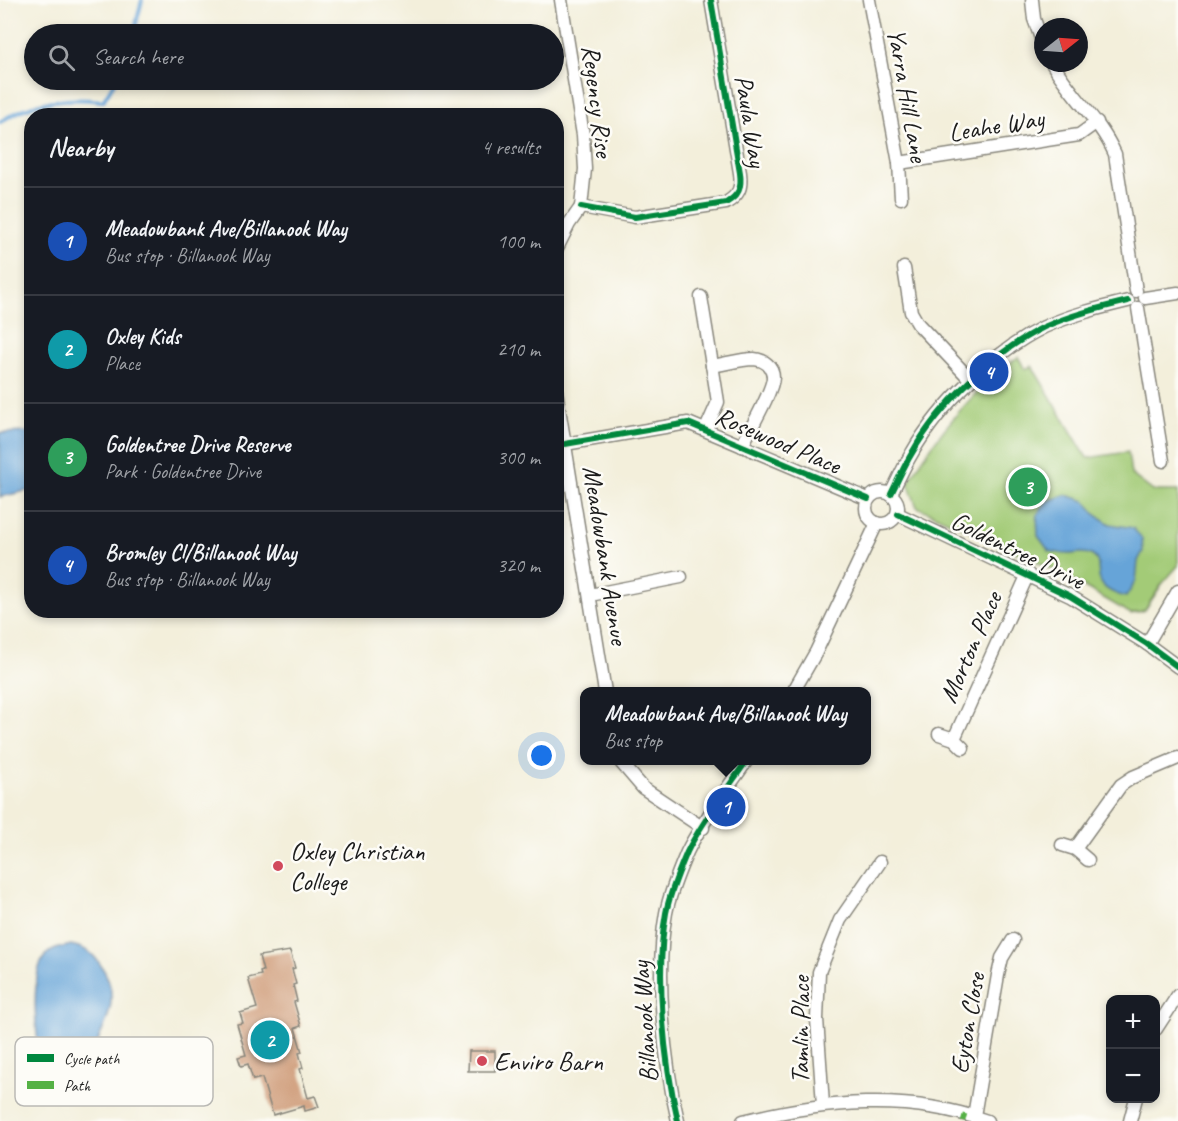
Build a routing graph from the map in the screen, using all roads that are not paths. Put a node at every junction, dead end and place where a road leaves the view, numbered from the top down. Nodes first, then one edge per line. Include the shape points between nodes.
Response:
1 (561, 0) edge
2 (711, 0) edge
3 (869, 0) edge
4 (1032, 0) edge
5 (1034, 19) edge
6 (1058, 72) edge
7 (1097, 122) junction
8 (899, 163) junction
9 (901, 198) dead end
10 (581, 207) junction
11 (564, 234) edge
12 (904, 268) dead end
13 (1178, 293) edge
14 (701, 297) dead end
15 (1137, 300) junction
16 (712, 366) junction
17 (970, 380) junction
18 (706, 429) junction
19 (564, 438) edge
20 (565, 444) junction
21 (742, 446) junction
22 (1163, 461) dead end
23 (891, 494) junction
24 (868, 499) junction
25 (898, 514) junction
26 (877, 523) junction
27 (1028, 574) junction
28 (681, 578) dead end
29 (1178, 591) edge
30 (590, 595) junction
31 (1147, 644) junction
32 (1178, 667) edge
33 (604, 687) edge
34 (797, 687) edge
35 (939, 734) dead end
36 (954, 739) junction
37 (963, 748) dead end
38 (1178, 758) edge
39 (623, 765) edge
40 (744, 765) edge
41 (703, 828) junction
42 (1062, 845) dead end
43 (1075, 849) junction
44 (1088, 860) dead end
45 (880, 862) dead end
46 (1013, 940) dead end
47 (1178, 995) edge
48 (1173, 1012) edge
49 (1160, 1024) edge
50 (1135, 1103) edge
51 (823, 1105) junction
52 (974, 1116) junction
53 (678, 1121) edge
54 (742, 1121) edge
55 (987, 1121) edge
56 (1130, 1121) edge

1 - 10 street, Regency Rise via 583,135
2 - 10 street, Paula Way via 740,173 741,185 736,196 726,203 635,218
3 - 8 street, Yarra Hill Lane
4 - 5 street
6 - 7 street
7 - 8 street, Leahe Way via 1079,135
7 - 15 street via 1115,154
8 - 9 street, Yarra Hill Lane
10 - 11 street
12 - 17 street via 911,312 918,324
13 - 15 street
14 - 16 street
15 - 17 street via 1077,314 1044,327 1019,341
15 - 22 street
16 - 18 street via 718,402
16 - 21 street via 754,359 770,367 770,389
17 - 23 street via 929,427
18 - 20 street, Rosewood Place via 688,423 671,424
18 - 21 street, Rosewood Place
19 - 20 street, Meadowbank Avenue
20 - 30 street, Meadowbank Avenue
21 - 24 street, Rosewood Place
23 - 24 street via 881,491
23 - 25 street
24 - 26 street via 867,513
25 - 26 street via 887,524
25 - 27 street, Goldentree Drive
26 - 34 street
27 - 31 street, Goldentree Drive
27 - 36 street, Morton Place
28 - 30 street
29 - 31 street
30 - 33 street, Meadowbank Avenue
31 - 32 street, Goldentree Drive
35 - 36 street, Morton Place
36 - 37 street, Morton Place
38 - 43 street via 1121,785
39 - 41 street via 643,789
40 - 41 street, Billanook Way
41 - 53 street, Billanook Way via 675,881 662,946 666,1035
42 - 43 street
43 - 44 street
45 - 51 street, Tamlin Place via 840,920 819,972 817,1019
46 - 52 street, Eyton Close via 1002,958 998,975
47 - 48 street
48 - 49 street
50 - 56 street
51 - 52 street via 913,1104
51 - 54 street
52 - 55 street

